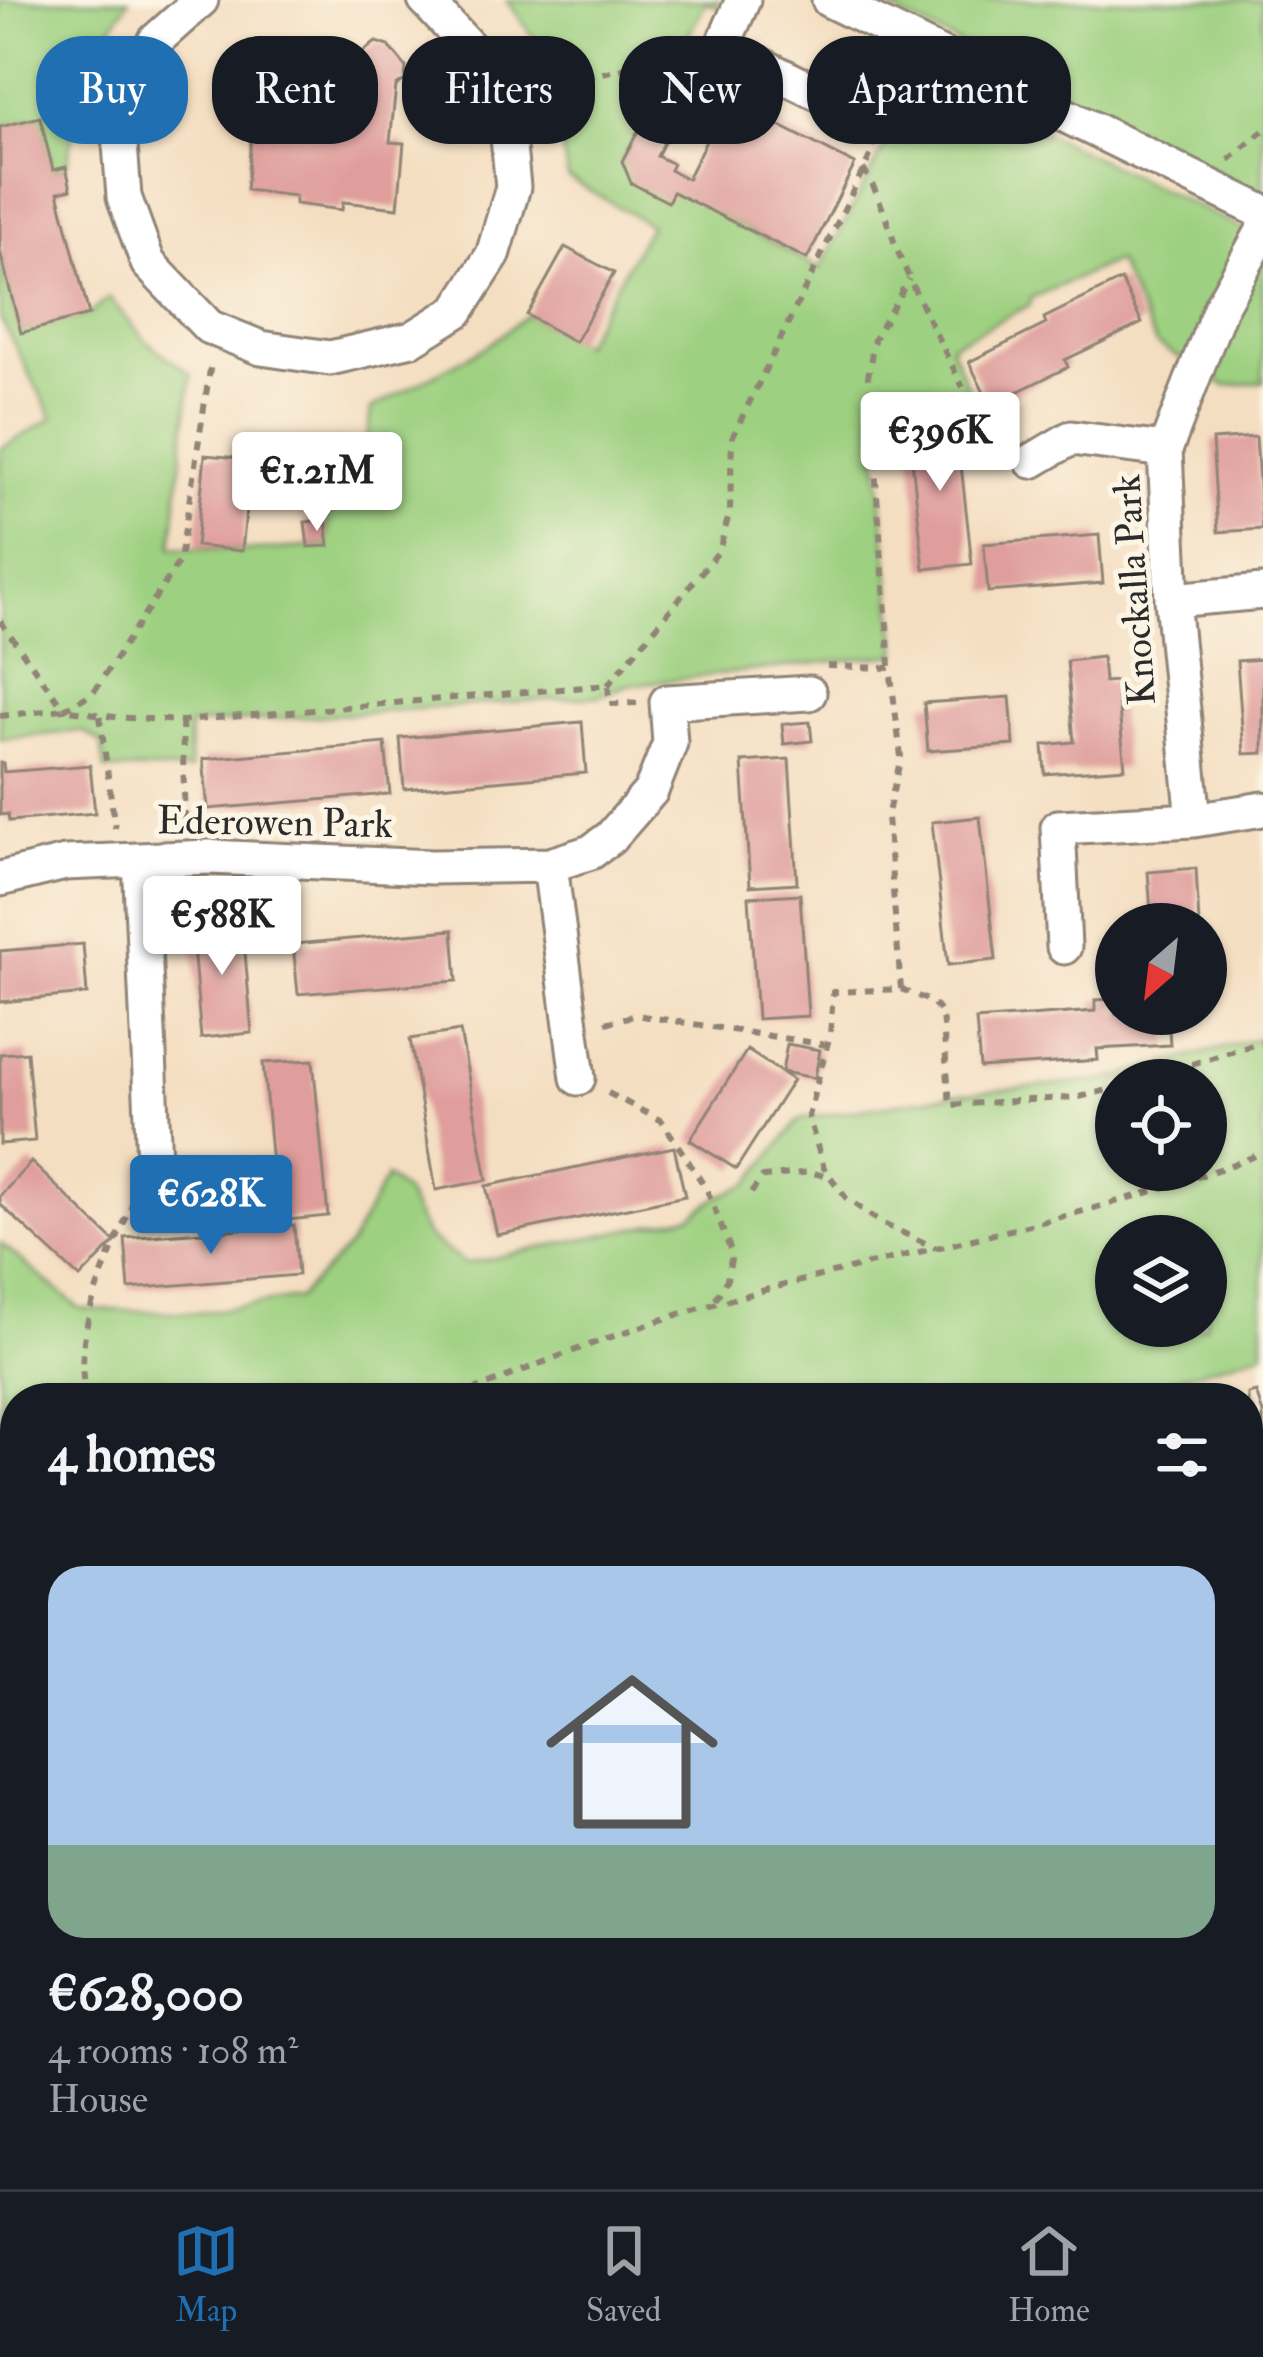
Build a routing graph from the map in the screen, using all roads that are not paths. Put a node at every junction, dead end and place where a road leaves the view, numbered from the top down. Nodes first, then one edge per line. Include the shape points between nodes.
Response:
1 (201, 0) edge
2 (425, 0) edge
3 (743, 0) edge
4 (829, 0) edge
5 (896, 34) junction
6 (1263, 212) edge
7 (1263, 231) edge
8 (1165, 450) junction
9 (1032, 461) dead end
10 (1263, 592) edge
11 (1172, 600) junction
12 (809, 693) road end
13 (1263, 809) edge
14 (1194, 820) junction
15 (128, 861) junction
16 (550, 865) junction
17 (0, 879) edge
18 (1064, 947) dead end
19 (578, 1078) road end
20 (154, 1161) road end

1 - 2 street via 155,40 120,144 124,197 148,263 216,330 261,348 330,358 412,340 457,311 493,255 514,188 506,118 480,59
3 - 5 street via 726,38 730,50 851,109
4 - 5 street
5 - 6 street
7 - 8 street, Knockalla Park via 1220,308
8 - 9 street via 1071,438
8 - 11 street, Knockalla Park
10 - 11 street
11 - 14 street, Knockalla Park
12 - 16 street, Ederowen Park via 668,702 670,743 651,791 591,852
13 - 14 street
14 - 18 street via 1058,827
15 - 16 street, Ederowen Park
15 - 17 street, Ederowen Park via 65,863
15 - 20 street
16 - 19 street

